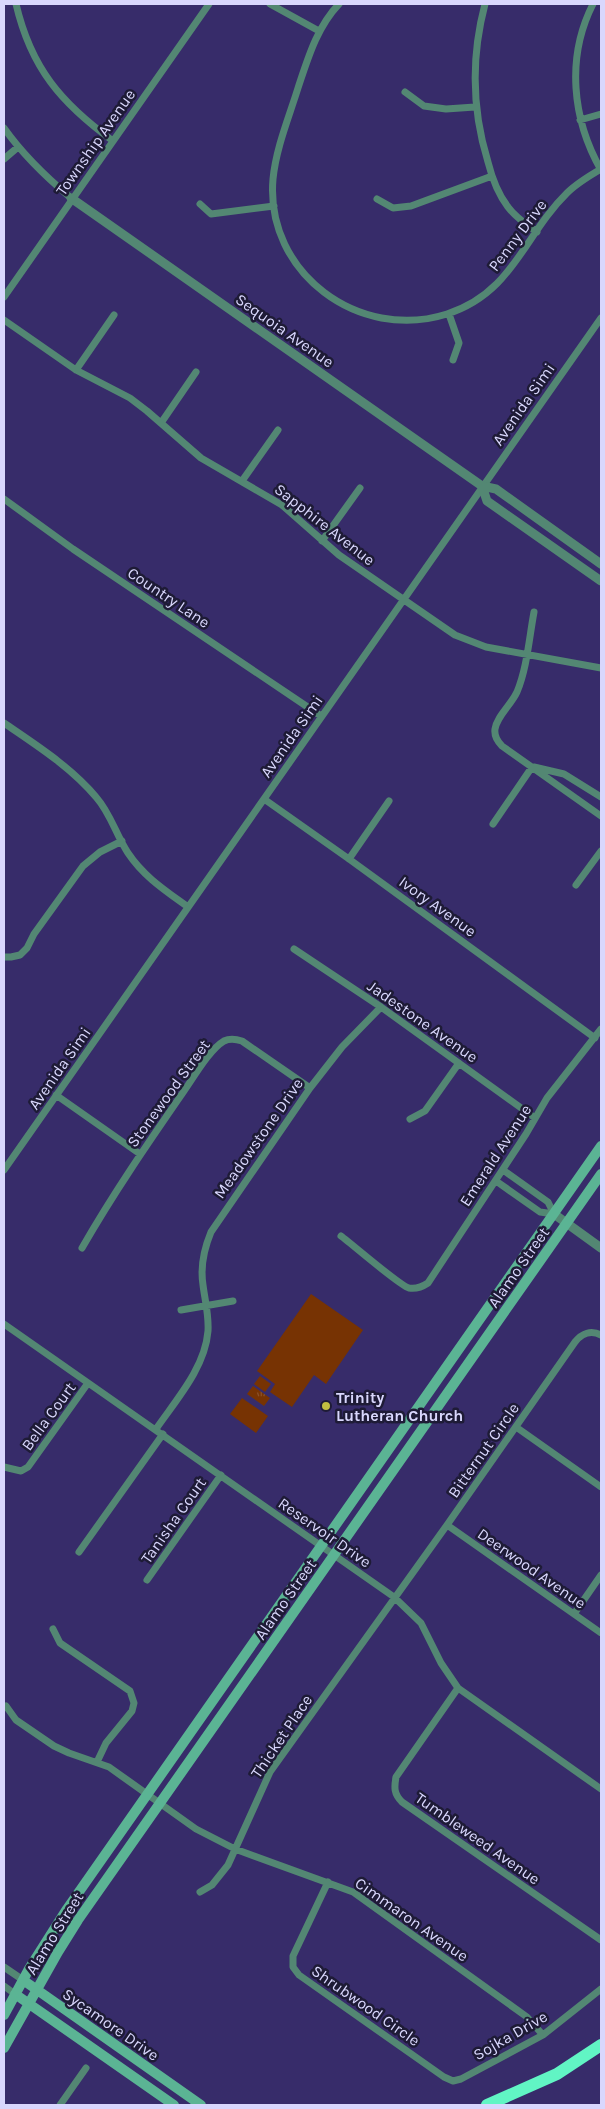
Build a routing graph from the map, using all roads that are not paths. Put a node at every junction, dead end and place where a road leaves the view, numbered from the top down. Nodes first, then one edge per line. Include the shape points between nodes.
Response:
1 (16, 4) edge
2 (209, 4) edge
3 (270, 4) edge
4 (339, 4) edge
5 (485, 4) edge
6 (593, 4) edge
7 (319, 31) junction
8 (405, 92) dead end
9 (476, 107) junction
10 (601, 114) edge
11 (580, 120) junction
12 (4, 128) edge
13 (113, 140) junction
14 (18, 147) junction
15 (4, 158) edge
16 (601, 169) edge
17 (492, 176) junction
18 (71, 198) junction
19 (377, 199) dead end
20 (200, 204) dead end
21 (274, 206) junction
22 (537, 232) junction
23 (4, 297) edge
24 (449, 314) junction
25 (114, 315) dead end
26 (601, 318) edge
27 (4, 320) edge
28 (452, 360) dead end
29 (76, 370) junction
30 (196, 372) dead end
31 (161, 423) junction
32 (278, 430) dead end
33 (242, 481) junction
34 (482, 486) junction
35 (360, 488) dead end
36 (4, 499) edge
37 (322, 541) junction
38 (601, 564) edge
39 (601, 581) edge
40 (404, 600) junction
41 (534, 612) dead end
42 (527, 654) junction
43 (601, 668) edge
44 (322, 716) junction
45 (4, 723) edge
46 (532, 767) junction
47 (601, 797) edge
48 (264, 799) junction
49 (389, 801) dead end
50 (601, 816) edge
51 (494, 824) dead end
52 (122, 841) junction
53 (601, 850) edge
54 (349, 859) junction
55 (576, 885) dead end
56 (188, 907) junction
57 (294, 949) dead end
58 (4, 957) edge
59 (381, 1007) junction
60 (601, 1029) edge
61 (595, 1038) junction
62 (459, 1064) junction
63 (310, 1088) junction
64 (56, 1095) junction
65 (535, 1118) junction
66 (410, 1119) dead end
67 (601, 1146) edge
68 (140, 1154) junction
69 (4, 1170) edge
70 (503, 1170) junction
71 (601, 1174) edge
72 (496, 1181) junction
73 (554, 1214) junction
74 (566, 1224) junction
75 (341, 1236) dead end
76 (82, 1248) dead end
77 (601, 1248) edge
78 (233, 1300) dead end
79 (207, 1306) junction
80 (181, 1310) dead end
81 (4, 1324) edge
82 (601, 1336) edge
83 (88, 1383) junction
84 (516, 1427) junction
85 (156, 1429) junction
86 (163, 1434) junction
87 (4, 1467) edge
88 (221, 1475) junction
89 (601, 1487) edge
90 (448, 1525) junction
91 (321, 1546) junction
92 (79, 1552) dead end
93 (334, 1556) junction
94 (601, 1575) edge
95 (147, 1580) dead end
96 (394, 1598) junction
97 (574, 1614) junction
98 (53, 1629) dead end
99 (601, 1633) edge
100 (458, 1688) junction
101 (6, 1706) dead end
102 (97, 1762) junction
103 (601, 1790) edge
104 (147, 1794) junction
105 (159, 1804) junction
106 (235, 1849) junction
107 (328, 1882) junction
108 (200, 1892) dead end
109 (601, 1940) edge
110 (4, 1967) edge
111 (22, 1980) junction
112 (4, 1986) edge
113 (601, 1989) edge
114 (36, 1990) junction
115 (15, 1994) junction
116 (28, 2004) junction
117 (4, 2015) edge
118 (543, 2035) junction
119 (601, 2045) edge
120 (4, 2048) edge
121 (86, 2068) dead end
122 (454, 2081) joint
123 (189, 2102) edge
124 (61, 2105) edge
125 (174, 2105) edge
126 (201, 2105) edge
127 (487, 2105) edge

1 - 13 street via 30,48 57,92 87,122
2 - 13 street, Township Avenue
3 - 7 street
4 - 7 street, Penny Drive
5 - 9 street via 476,44
6 - 11 street via 583,27 576,63
7 - 21 street, Penny Drive via 277,153 273,179
8 - 9 street via 424,106 446,109
9 - 17 street via 481,141
10 - 11 street
11 - 16 street
12 - 14 street
13 - 18 street, Township Avenue
14 - 15 street
14 - 18 street
16 - 22 street, Penny Drive via 567,193
17 - 19 street via 411,206 393,208
17 - 22 street via 508,208
18 - 23 street, Township Avenue
18 - 34 street, Sequoia Avenue
20 - 21 street via 211,214
21 - 24 street, Penny Drive via 281,234 294,261 335,301 360,313 391,320 422,320
22 - 24 street, Penny Drive via 496,285 474,302
24 - 28 street via 459,343
25 - 29 street
26 - 34 street, Avenida Simi
27 - 29 street, Sapphire Avenue
29 - 31 street, Sapphire Avenue via 130,398
30 - 31 street
31 - 33 street, Sapphire Avenue via 201,458
32 - 33 street
33 - 37 street, Sapphire Avenue via 282,505
34 - 38 street, Sequoia Avenue via 496,489
34 - 39 street, Sequoia Avenue via 487,501
34 - 40 street, Avenida Simi
35 - 37 street
36 - 44 street, Country Lane
37 - 40 street, Sapphire Avenue
40 - 42 street, Sapphire Avenue via 454,635 472,643
40 - 44 street, Avenida Simi
41 - 42 street
42 - 43 street, Sapphire Avenue
42 - 46 street via 516,694 498,721 495,734 502,746
44 - 48 street, Avenida Simi
45 - 52 street via 66,768 95,795
46 - 47 street via 564,774
46 - 50 street
46 - 51 street
48 - 54 street, Ivory Avenue
48 - 56 street, Avenida Simi
49 - 54 street
52 - 56 street via 138,867
52 - 58 street via 100,852 83,866 20,955
53 - 55 street
54 - 61 street, Ivory Avenue
56 - 64 street, Avenida Simi
57 - 59 street, Jadestone Avenue
59 - 62 street, Jadestone Avenue
59 - 63 street, Meadowstone Drive via 342,1047
60 - 61 street, Emerald Avenue
61 - 65 street, Emerald Avenue
62 - 65 street, Jadestone Avenue
62 - 66 street via 425,1111
63 - 68 street, Stonewood Street via 242,1041 226,1040 196,1074
63 - 79 street, Meadowstone Drive via 211,1232 202,1268
64 - 68 street
64 - 69 street, Avenida Simi
65 - 70 street, Emerald Avenue
67 - 73 main road, Alamo Street
68 - 76 street, Stonewood Street
70 - 72 street, Emerald Avenue
70 - 73 street via 548,1202
71 - 74 main road, Alamo Street
72 - 73 street via 540,1212
72 - 75 street, Emerald Avenue via 432,1279 422,1287 410,1288 400,1284
73 - 74 street
73 - 91 main road, Alamo Street
74 - 77 street
74 - 93 main road, Alamo Street
78 - 79 street
79 - 80 street
79 - 85 street, Meadowstone Drive via 208,1332 201,1360
81 - 83 street, Reservoir Drive
82 - 84 street, Bitternut Circle via 588,1332 580,1336
83 - 85 street, Reservoir Drive
83 - 87 street, Bella Court via 28,1467 21,1472
84 - 89 street
84 - 90 street, Bitternut Circle
85 - 86 street, Reservoir Drive
86 - 88 street, Reservoir Drive
86 - 92 street
88 - 91 street, Reservoir Drive
88 - 95 street, Tanisha Court
90 - 96 street, Bitternut Circle
90 - 97 street, Deerwood Avenue
91 - 93 street, Reservoir Drive
91 - 104 main road, Alamo Street
93 - 96 street, Reservoir Drive
93 - 105 main road, Alamo Street
94 - 97 street
96 - 100 street, Reservoir Drive via 421,1622 441,1663
96 - 106 street, Thicket Place via 270,1772
97 - 99 street, Deerwood Avenue
98 - 102 street via 60,1643 130,1691 133,1704 128,1716 106,1744
100 - 103 street, Reservoir Drive
100 - 109 street, Tumbleweed Avenue via 396,1777 394,1788 397,1796
101 - 102 street, Cimmaron Avenue via 16,1720 54,1746
102 - 104 street, Cimmaron Avenue
104 - 105 street, Cimmaron Avenue
104 - 111 main road, Alamo Street
105 - 106 street, Cimmaron Avenue via 196,1830
105 - 114 main road, Alamo Street via 78,1920
106 - 107 street, Cimmaron Avenue
106 - 108 street, Thicket Place via 220,1876
107 - 118 street, Cimmaron Avenue via 353,1892 527,2017
107 - 122 street, Shrubwood Circle via 293,1956 293,1967 298,1974
110 - 111 street, Sycamore Drive
111 - 114 main road, Sycamore Drive
111 - 115 main road, Alamo Street
112 - 115 street, Sycamore Drive
113 - 118 street, Sojka Drive
114 - 116 main road, Alamo Street
114 - 123 main road, Sycamore Drive
115 - 116 main road, Sycamore Drive
115 - 117 main road, Alamo Street
116 - 120 main road, Alamo Street
116 - 125 main road, Sycamore Drive
118 - 122 street, Sojka Drive
119 - 127 highway via 557,2074
121 - 124 street
123 - 126 main road, Sycamore Drive

